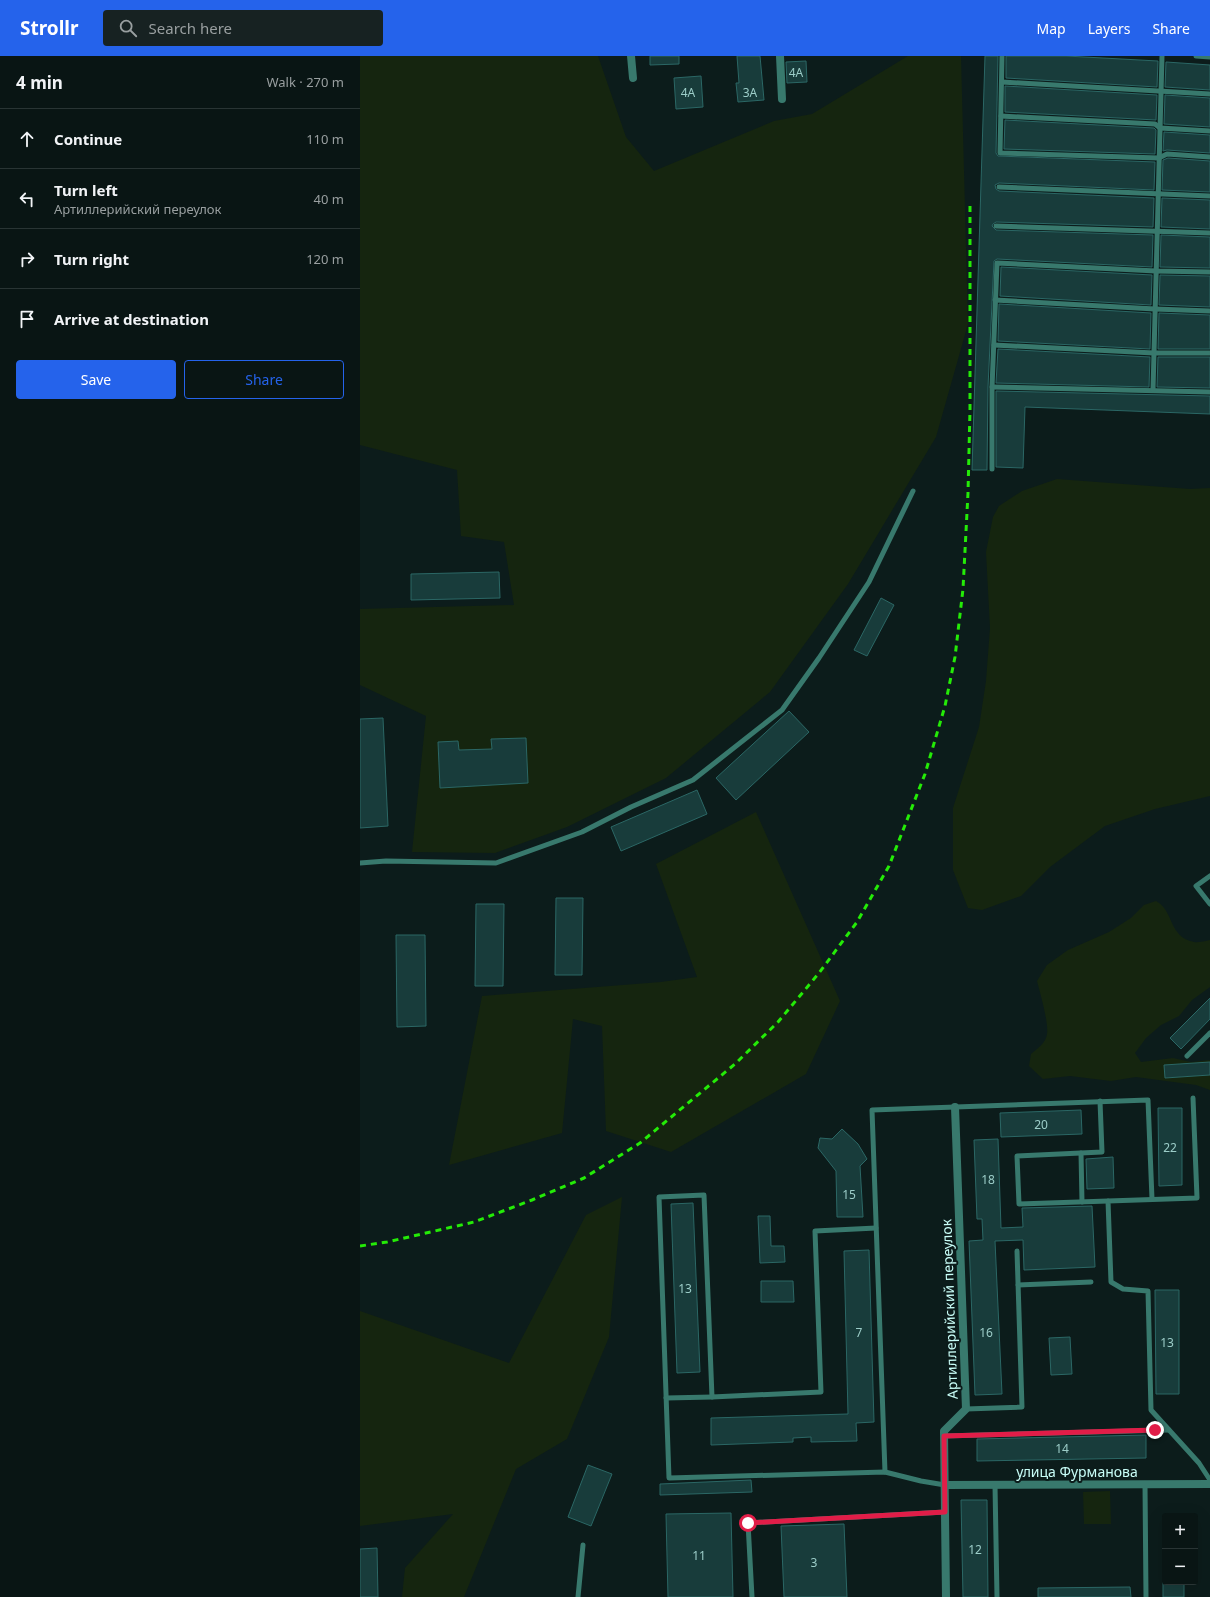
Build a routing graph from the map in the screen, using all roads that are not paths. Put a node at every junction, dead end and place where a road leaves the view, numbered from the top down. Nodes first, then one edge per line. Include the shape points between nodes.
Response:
1 (631, 56) edge
2 (780, 56) edge
3 (1002, 56) edge
4 (1162, 56) edge
5 (1196, 56) edge
6 (1210, 57) edge
7 (633, 78) dead end
8 (1002, 82) junction
9 (1161, 91) junction
10 (1210, 94) edge
11 (782, 99) dead end
12 (1001, 116) junction
13 (1160, 128) junction
14 (1210, 131) edge
15 (1210, 157) edge
16 (1159, 158) junction
17 (999, 187) dead end
18 (1158, 194) junction
19 (1210, 196) edge
20 (996, 226) dead end
21 (1157, 232) junction
22 (1210, 233) edge
23 (1156, 271) junction
24 (1210, 272) edge
25 (994, 300) junction
26 (1155, 309) junction
27 (1210, 311) edge
28 (994, 345) junction
29 (1154, 353) junction
30 (1210, 354) edge
31 (992, 387) junction
32 (1153, 390) junction
33 (1210, 392) edge
34 (992, 469) dead end
35 (913, 491) dead end
36 (360, 864) edge
37 (1210, 876) edge
38 (1209, 900) edge
39 (1210, 1032) edge
40 (1187, 1056) dead end
41 (1193, 1098) dead end
42 (1100, 1101) junction
43 (954, 1107) junction
44 (1081, 1153) junction
45 (1152, 1199) junction
46 (1108, 1201) junction
47 (1082, 1202) junction
48 (876, 1228) junction
49 (1017, 1251) dead end
50 (1091, 1282) dead end
51 (1018, 1285) junction
52 (712, 1396) junction
53 (666, 1398) junction
54 (966, 1409) junction
55 (1169, 1430) junction
56 (944, 1436) junction
57 (885, 1472) junction
58 (1210, 1480) edge
59 (1145, 1484) junction
60 (1210, 1484) edge
61 (945, 1485) junction
62 (995, 1485) junction
63 (945, 1512) junction
64 (583, 1545) dead end
65 (578, 1597) edge
66 (752, 1597) edge
67 (946, 1597) edge
68 (997, 1597) edge
69 (1146, 1597) edge

1 - 7 street
2 - 11 street
3 - 8 lane
4 - 9 lane
5 - 6 lane
8 - 9 lane
8 - 12 lane
9 - 10 lane
9 - 13 lane
12 - 13 lane via 1155,124
12 - 16 lane via 1000,153
13 - 14 lane
13 - 16 lane
15 - 16 lane via 1167,154
16 - 18 lane
17 - 18 lane
18 - 19 lane
18 - 21 lane
20 - 21 lane
21 - 22 lane
21 - 23 lane
23 - 24 lane
23 - 25 lane via 997,262
23 - 26 lane
25 - 26 lane
25 - 28 lane
26 - 27 lane
26 - 29 lane
28 - 29 lane
28 - 31 lane
29 - 30 lane
29 - 32 lane
31 - 32 lane
31 - 34 lane
32 - 33 lane
35 - 36 lane via 869,582 782,710 693,780 582,832 496,863 386,861
37 - 38 lane via 1196,886
39 - 40 lane
41 - 45 lane via 1197,1198
42 - 43 lane
42 - 44 lane via 1102,1152
42 - 45 lane via 1148,1100
43 - 48 lane via 872,1110
43 - 54 street, Артиллерийский переулок
44 - 47 lane
44 - 47 lane via 1017,1156 1017,1162 1019,1204
45 - 46 lane
46 - 47 lane
46 - 55 lane via 1112,1282 1123,1289 1148,1291 1151,1410
48 - 52 lane via 815,1231 821,1392
48 - 57 lane
49 - 51 lane
50 - 51 lane
51 - 54 lane via 1022,1407
52 - 53 lane
52 - 53 lane via 704,1195 674,1196 659,1197
53 - 57 lane via 669,1478
54 - 56 street, Артиллерийский переулок via 944,1431
55 - 56 lane
55 - 58 lane via 1199,1463
56 - 61 street
57 - 61 lane
59 - 60 street, улица Фурманова
59 - 62 street, улица Фурманова
59 - 69 lane
61 - 62 street, улица Фурманова
61 - 63 street
62 - 68 lane
63 - 66 lane via 748,1523
63 - 67 street
64 - 65 lane

